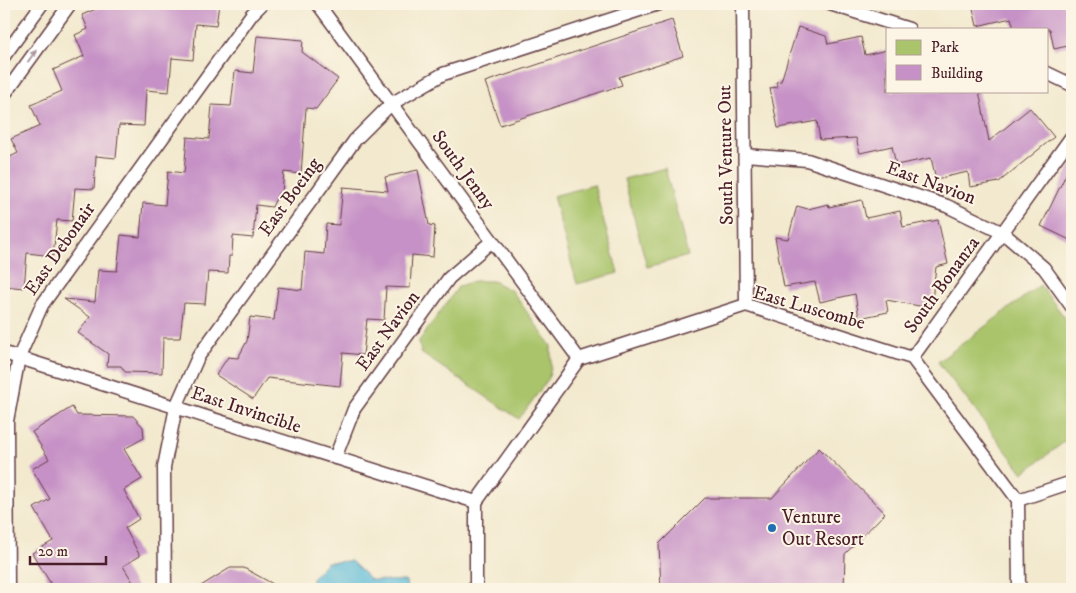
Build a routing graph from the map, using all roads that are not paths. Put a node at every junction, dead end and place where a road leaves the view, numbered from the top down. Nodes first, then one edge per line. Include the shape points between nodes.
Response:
1 (42, 4) edge
2 (70, 4) edge
3 (262, 4) edge
4 (321, 4) edge
5 (658, 4) edge
6 (743, 4) edge
7 (830, 4) edge
8 (906, 28) edge
9 (4, 56) edge
10 (1048, 73) edge
11 (1072, 85) edge
12 (4, 95) edge
13 (391, 104) junction
14 (1072, 136) edge
15 (745, 155) junction
16 (1003, 233) junction
17 (492, 241) junction
18 (746, 305) junction
19 (1072, 307) edge
20 (4, 352) edge
21 (19, 357) junction
22 (912, 358) junction
23 (579, 359) junction
24 (176, 407) junction
25 (335, 458) junction
26 (1072, 482) edge
27 (1018, 500) junction
28 (476, 502) junction
29 (8, 589) edge
30 (165, 589) edge
31 (476, 589) edge
32 (1019, 589) edge

1 - 9 lane
12 -> 2 lane
3 - 21 lane, East Debonair via 42,305
4 - 13 lane, South Jenny
5 - 13 lane, East Boeing via 443,74
6 - 15 lane, South Venture Out
7 - 8 lane
10 - 11 lane
13 - 17 lane, South Jenny
13 - 24 lane, East Boeing via 355,140 198,357
14 - 16 lane, South Bonanza
15 - 16 lane, East Navion via 806,160 947,206
15 - 18 lane, South Venture Out
16 - 19 lane, East Navion via 1044,268
16 - 22 lane, South Bonanza
17 - 23 lane, South Jenny
17 - 25 lane, East Navion via 449,278 354,409
18 - 22 lane, East Luscombe
18 - 23 lane, East Luscombe
20 - 21 lane, East Invincible
21 - 24 lane, East Invincible
21 - 29 lane, East Debonair via 7,421
22 - 27 lane
23 - 28 lane
24 - 25 lane, East Invincible
24 - 30 lane, East Boeing via 164,467
25 - 28 lane, East Invincible
26 - 27 lane
27 - 32 lane
28 - 31 lane

